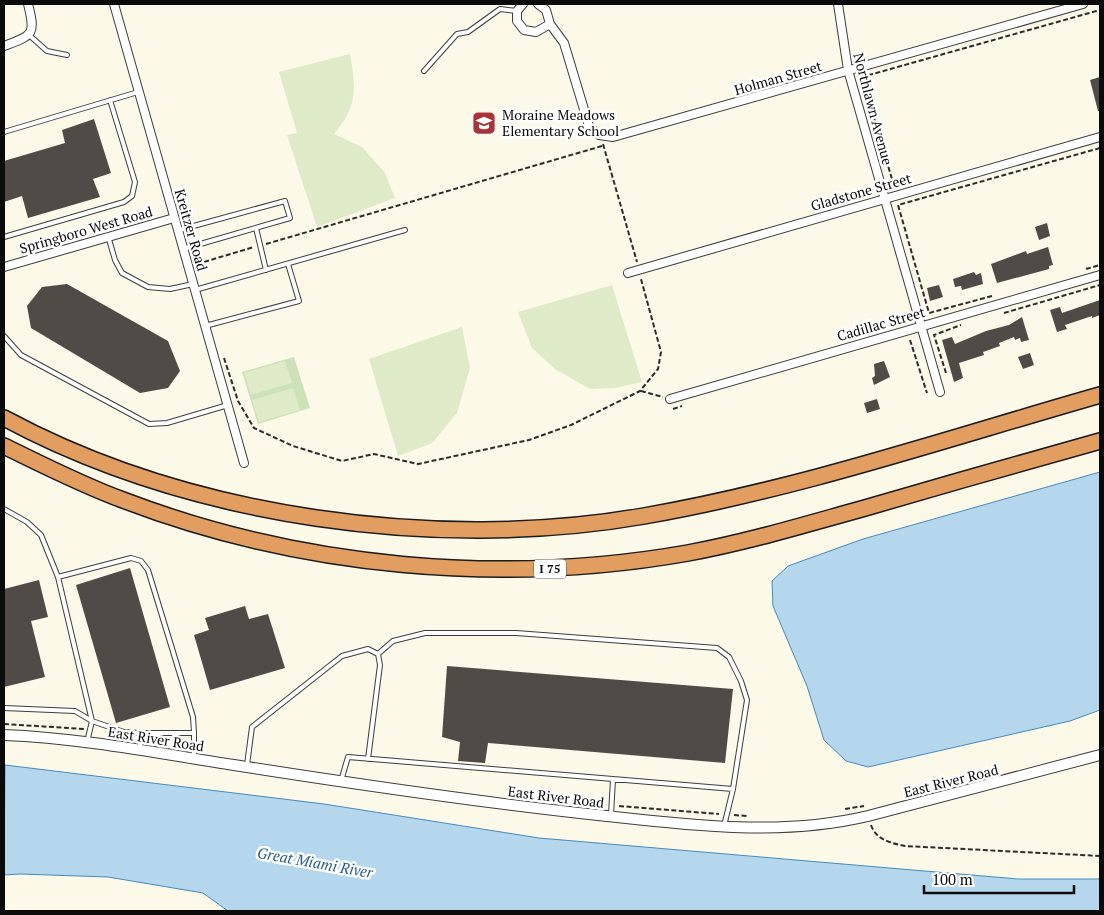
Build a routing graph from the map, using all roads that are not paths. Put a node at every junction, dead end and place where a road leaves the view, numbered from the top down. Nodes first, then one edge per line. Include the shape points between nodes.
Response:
1 (28, 4) edge
2 (114, 4) edge
3 (523, 4) edge
4 (538, 4) edge
5 (838, 4) edge
6 (1083, 4) edge
7 (517, 11) junction
8 (550, 24) junction
9 (29, 36) junction
10 (4, 46) edge
11 (67, 55) dead end
12 (848, 70) junction
13 (424, 71) dead end
14 (139, 92) junction
15 (110, 100) junction
16 (4, 132) edge
17 (1100, 137) edge
18 (884, 199) junction
19 (174, 218) junction
20 (256, 228) junction
21 (405, 230) dead end
22 (178, 231) junction
23 (108, 236) junction
24 (4, 237) edge
25 (183, 249) junction
26 (288, 264) junction
27 (4, 267) edge
28 (266, 270) junction
29 (628, 273) dead end
30 (1100, 275) edge
31 (194, 287) junction
32 (205, 326) junction
33 (920, 326) junction
34 (4, 336) edge
35 (940, 392) dead end
36 (1100, 395) edge
37 (670, 399) road end
38 (228, 405) junction
39 (4, 418) edge
40 (1100, 441) edge
41 (4, 446) edge
42 (244, 463) dead end
43 (4, 509) edge
44 (58, 577) junction
45 (378, 654) junction
46 (4, 708) edge
47 (92, 721) junction
48 (141, 733) junction
49 (194, 733) junction
50 (4, 735) edge
51 (86, 743) junction
52 (140, 751) junction
53 (1100, 755) edge
54 (194, 759) junction
55 (368, 759) junction
56 (247, 767) junction
57 (613, 779) junction
58 (341, 781) junction
59 (733, 788) junction
60 (611, 817) junction
61 (724, 826) junction

1 - 9 street via 33,25
2 - 14 street, Kreitzer Road
3 - 7 street
4 - 8 street via 546,10
5 - 12 street, Northlawn Avenue
6 - 12 street, Holman Street
7 - 8 street via 517,21 524,30 536,32
7 - 13 lane via 500,8 468,32 457,34
8 - 12 street, Holman Street via 564,43 589,126 598,136 640,131
9 - 10 street
9 - 11 lane via 47,51
12 - 18 street, Northlawn Avenue
14 - 15 lane
14 - 19 street, Kreitzer Road
15 - 16 lane
15 - 24 lane via 135,182 132,196 124,202
17 - 18 street, Gladstone Street
18 - 29 street, Gladstone Street
18 - 33 street, Northlawn Avenue
19 - 22 street, Kreitzer Road
19 - 23 street, Springboro West Road
20 - 22 lane via 290,218 285,201
20 - 25 lane
20 - 28 lane
21 - 26 lane
22 - 25 street, Kreitzer Road
23 - 27 street, Springboro West Road
23 - 31 lane via 122,273 148,287
25 - 31 street, Kreitzer Road
26 - 28 lane
26 - 32 lane via 299,301
28 - 31 lane
30 - 33 street, Cadillac Street
31 - 32 street, Kreitzer Road
32 - 38 street, Kreitzer Road
33 - 35 street, Northlawn Avenue
33 - 37 street, Cadillac Street
34 - 38 lane via 21,355 149,424
36 - 39 highway via 823,475 725,499 634,517 530,529 412,528 249,506 154,480 69,448
38 - 42 street, Kreitzer Road
40 - 41 highway, I 75 via 829,518 692,552 608,564 528,570 419,566 248,539 123,500
43 - 44 lane via 27,522 41,536
44 - 47 lane
44 - 49 lane via 131,558 141,561 148,570 193,717
45 - 55 lane via 380,664
45 - 56 lane via 368,649 342,656 252,728
45 - 59 lane via 393,641 425,633 516,633 717,648 729,657 747,700
46 - 47 lane via 75,711
47 - 48 lane via 124,732
47 - 51 lane
48 - 49 lane
48 - 52 lane
49 - 54 lane
50 - 51 street, East River Road
51 - 52 street, East River Road
52 - 54 street, East River Road
53 - 61 street, East River Road via 837,823 789,828
54 - 56 street, East River Road
55 - 57 lane
55 - 58 lane via 348,757
56 - 58 street, East River Road
57 - 59 lane
57 - 60 lane
58 - 60 street, East River Road
59 - 61 lane
60 - 61 street, East River Road

